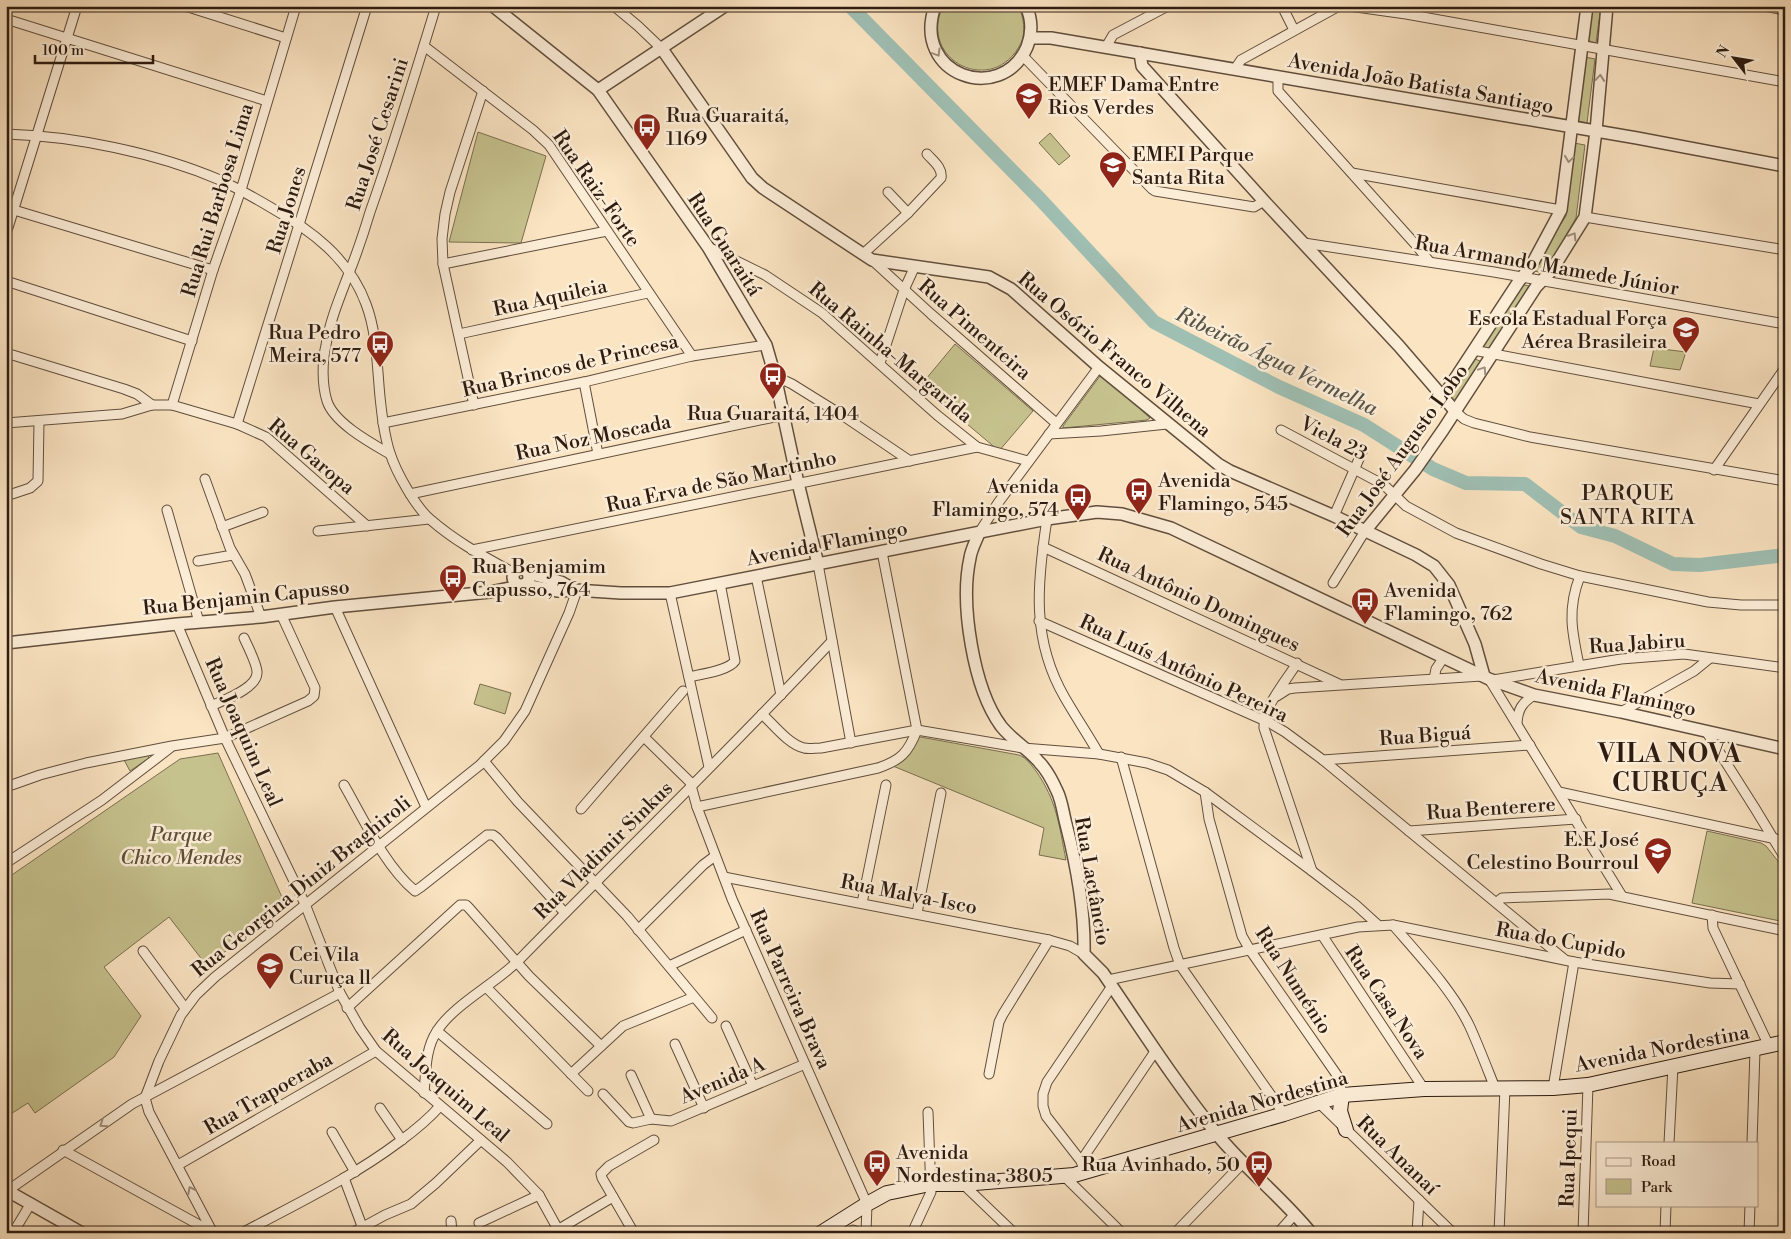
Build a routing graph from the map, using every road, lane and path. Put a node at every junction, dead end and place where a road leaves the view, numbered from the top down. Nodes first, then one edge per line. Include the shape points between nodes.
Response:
1 (77, 6) edge
2 (185, 6) edge
3 (296, 6) edge
4 (367, 6) edge
5 (436, 6) edge
6 (493, 6) edge
7 (614, 6) edge
8 (725, 6) edge
9 (934, 6) edge
10 (1026, 6) edge
11 (1168, 6) edge
12 (1282, 6) edge
13 (1339, 6) edge
14 (1349, 6) edge
15 (1587, 6) edge
16 (1607, 6) edge
17 (1764, 6) edge
18 (1375, 8) edge
19 (1785, 10) edge
20 (6, 19) edge
21 (1030, 21) junction
22 (1294, 30) junction
23 (67, 38) junction
24 (286, 38) junction
25 (1030, 38) junction
26 (1051, 38) junction
27 (424, 46) junction
28 (1584, 46) junction
29 (1106, 47) junction
30 (662, 49) junction
31 (1602, 49) junction
32 (1140, 53) junction
33 (1022, 55) junction
34 (1235, 70) junction
35 (1278, 77) junction
36 (1785, 82) edge
37 (598, 90) junction
38 (483, 91) junction
39 (267, 100) junction
40 (1572, 128) junction
41 (1596, 131) junction
42 (6, 134) edge
43 (38, 135) junction
44 (927, 154) dead end
45 (1785, 166) edge
46 (1352, 173) junction
47 (241, 190) junction
48 (888, 192) dead end
49 (1264, 201) junction
50 (10, 210) edge
51 (1561, 210) junction
52 (908, 213) junction
53 (1586, 217) junction
54 (300, 224) junction
55 (607, 231) junction
56 (6, 234) edge
57 (1304, 243) junction
58 (708, 247) junction
59 (1785, 250) edge
60 (867, 257) junction
61 (1429, 261) junction
62 (443, 264) junction
63 (915, 266) junction
64 (213, 270) junction
65 (350, 272) junction
66 (1522, 277) junction
67 (1543, 280) junction
68 (6, 281) edge
69 (904, 290) junction
70 (648, 293) junction
71 (1785, 324) edge
72 (459, 334) junction
73 (192, 340) junction
74 (766, 345) junction
75 (1473, 350) junction
76 (6, 353) edge
77 (1494, 354) junction
78 (692, 356) junction
79 (880, 363) junction
80 (1099, 367) junction
81 (1785, 368) edge
82 (775, 376) junction
83 (584, 382) junction
84 (1443, 397) junction
85 (1759, 404) junction
86 (152, 405) junction
87 (172, 405) junction
88 (474, 405) junction
89 (1455, 411) junction
90 (784, 415) junction
91 (39, 421) junction
92 (6, 423) edge
93 (383, 423) junction
94 (1056, 423) junction
95 (237, 424) junction
96 (1167, 424) junction
97 (1281, 430) dead end
98 (1049, 434) junction
99 (977, 447) junction
100 (1362, 452) dead end
101 (390, 454) junction
102 (598, 454) junction
103 (910, 461) junction
104 (1028, 461) junction
105 (1355, 468) junction
106 (1714, 470) junction
107 (205, 479) dead end
108 (1785, 481) edge
109 (798, 483) junction
110 (410, 494) junction
111 (1395, 494) junction
112 (6, 496) edge
113 (167, 510) dead end
114 (263, 512) dead end
115 (1334, 516) junction
116 (429, 519) junction
117 (1047, 519) junction
118 (367, 526) junction
119 (222, 527) junction
120 (318, 531) dead end
121 (1365, 531) junction
122 (979, 533) junction
123 (1043, 546) junction
124 (472, 550) junction
125 (882, 552) junction
126 (233, 555) junction
127 (198, 561) dead end
128 (818, 564) junction
129 (756, 576) junction
130 (1580, 576) junction
131 (518, 581) junction
132 (720, 583) junction
133 (1333, 583) dead end
134 (576, 590) junction
135 (670, 593) junction
136 (1785, 605) edge
137 (335, 607) junction
138 (281, 614) junction
139 (261, 617) junction
140 (1039, 621) junction
141 (199, 622) junction
142 (176, 624) junction
143 (244, 638) dead end
144 (832, 641) junction
145 (6, 643) edge
146 (1444, 657) junction
147 (1710, 658) junction
148 (1297, 663) junction
149 (1578, 665) junction
150 (1785, 668) edge
151 (689, 677) junction
152 (1488, 678) junction
153 (1434, 679) junction
154 (1339, 684) junction
155 (683, 691) dead end
156 (781, 695) junction
157 (1534, 695) junction
158 (1275, 697) junction
159 (211, 706) junction
160 (1621, 712) junction
161 (762, 714) junction
162 (1264, 720) junction
163 (1517, 723) junction
164 (917, 730) junction
165 (1706, 732) junction
166 (644, 737) junction
167 (225, 738) junction
168 (851, 742) junction
169 (1530, 745) junction
170 (172, 746) junction
171 (1023, 748) junction
172 (1785, 749) edge
173 (1099, 754) junction
174 (1121, 757) junction
175 (1323, 760) junction
176 (484, 761) junction
177 (709, 767) junction
178 (344, 785) dead end
179 (886, 785) dead end
180 (690, 786) junction
181 (6, 787) edge
182 (1205, 792) junction
183 (1559, 792) junction
184 (941, 793) dead end
185 (697, 807) junction
186 (426, 808) junction
187 (581, 809) dead end
188 (1576, 819) junction
189 (1408, 831) junction
190 (1773, 838) junction
191 (1785, 841) edge
192 (379, 847) junction
193 (715, 856) junction
194 (1785, 858) edge
195 (6, 863) edge
196 (1312, 871) junction
197 (724, 877) junction
198 (596, 883) junction
199 (1622, 896) junction
200 (1497, 902) junction
201 (862, 903) junction
202 (305, 904) junction
203 (565, 913) junction
204 (917, 913) junction
205 (1712, 915) junction
206 (1378, 925) junction
207 (1393, 925) junction
208 (638, 930) junction
209 (746, 930) junction
210 (1785, 931) edge
211 (1322, 935) junction
212 (1049, 940) junction
213 (1250, 950) junction
214 (143, 951) dead end
215 (1084, 954) junction
216 (1569, 961) junction
217 (517, 962) junction
218 (1180, 965) junction
219 (669, 966) junction
220 (1110, 983) junction
221 (1740, 984) junction
222 (486, 987) junction
223 (340, 992) junction
224 (694, 997) junction
225 (185, 1008) junction
226 (347, 1008) junction
227 (712, 1018) dead end
228 (726, 1026) dead end
229 (437, 1031) junction
230 (1785, 1042) edge
231 (675, 1044) dead end
232 (601, 1046) junction
233 (1762, 1048) junction
234 (1156, 1050) junction
235 (376, 1051) junction
236 (805, 1064) junction
237 (1673, 1066) junction
238 (571, 1074) junction
239 (989, 1074) dead end
240 (632, 1075) dead end
241 (1588, 1085) junction
242 (752, 1086) junction
243 (1500, 1088) junction
244 (1553, 1088) junction
245 (1424, 1089) junction
246 (588, 1091) dead end
247 (424, 1093) junction
248 (604, 1094) dead end
249 (1342, 1095) junction
250 (145, 1098) junction
251 (1318, 1102) junction
252 (440, 1106) junction
253 (380, 1108) dead end
254 (704, 1108) junction
255 (928, 1112) dead end
256 (1284, 1114) junction
257 (651, 1120) junction
258 (547, 1124) dead end
259 (1346, 1130) junction
260 (332, 1132) dead end
261 (1216, 1133) junction
262 (402, 1140) junction
263 (481, 1140) junction
264 (654, 1140) dead end
265 (1669, 1142) edge
266 (1752, 1142) edge
267 (64, 1150) junction
268 (1243, 1163) junction
269 (178, 1165) junction
270 (1083, 1167) junction
271 (355, 1172) junction
272 (1065, 1177) junction
273 (344, 1178) junction
274 (930, 1184) junction
275 (963, 1184) junction
276 (7, 1190) edge
277 (539, 1195) junction
278 (613, 1197) junction
279 (1419, 1200) junction
280 (31, 1203) junction
281 (867, 1204) junction
282 (1666, 1206) edge
283 (1750, 1206) edge
284 (1295, 1214) junction
285 (451, 1221) dead end
286 (479, 1223) dead end
287 (362, 1226) junction
288 (560, 1231) edge
289 (13, 1233) edge
290 (82, 1233) edge
291 (213, 1233) edge
292 (242, 1233) edge
293 (352, 1233) edge
294 (452, 1233) edge
295 (634, 1233) edge
296 (821, 1233) edge
297 (866, 1233) edge
298 (912, 1233) edge
299 (1014, 1233) edge
300 (1122, 1233) edge
301 (1176, 1233) edge
302 (1278, 1233) edge
303 (1311, 1233) edge
304 (1417, 1233) edge
305 (1453, 1233) edge
306 (1499, 1233) edge
307 (1583, 1233) edge
308 (1665, 1233) edge
309 (1749, 1233) edge

1 - 23 street
2 - 24 street
3 - 24 street, Rua Rui Barbosa Lima
4 - 54 street, Rua Jones
5 - 27 street, Rua José Cesarini
6 - 37 street, Rua Guaraitá
7 - 30 street, Rua Osório Franco Vilhena
8 - 30 street
9 -> 33 street via 930,18 933,46 939,58 961,75 988,78 1002,74
10 - 21 street
11 - 29 street via 1113,35
12 - 22 street
13 - 22 street
14 - 18 street
15 - 28 street, Rua José Augusto Lobo
16 - 31 street, Rua José Augusto Lobo
17 - 19 street
18 - 28 street
20 - 23 street
21 - 25 street
21 - 26 street, Avenida João Batista Santiago
22 - 34 street via 1241,60
23 - 39 street
23 - 43 street
24 - 39 street, Rua Rui Barbosa Lima
25 - 26 street, Avenida João Batista Santiago
25 - 33 street
26 - 29 street, Avenida João Batista Santiago
27 - 38 street, Rua Raiz-Forte
27 - 65 street, Rua José Cesarini
28 - 31 street
28 - 40 street, Rua José Augusto Lobo
29 - 32 street, Avenida João Batista Santiago
30 - 37 street
30 - 60 street, Rua Osório Franco Vilhena via 752,178
31 - 36 street
41 -> 31 street, Rua José Augusto Lobo
32 - 34 street, Avenida João Batista Santiago
32 - 49 street via 1142,66
33 - 49 street via 1155,191 1254,207
34 - 35 street, Avenida João Batista Santiago
35 - 40 street, Avenida João Batista Santiago
35 - 46 street via 1278,91
37 - 58 street, Rua Guaraitá
38 - 55 street, Rua Raiz-Forte via 549,145
38 - 62 street via 445,214
39 - 47 street, Rua Rui Barbosa Lima
40 - 41 street, Avenida João Batista Santiago
40 -> 51 street, Rua José Augusto Lobo
41 - 45 street, Avenida João Batista Santiago
41 - 53 street, Rua José Augusto Lobo
42 - 43 street
43 - 47 street via 156,159
43 - 50 street
44 - 52 street via 940,169 941,178
46 - 51 street
46 - 61 street
47 - 54 street
47 - 64 street, Rua Rui Barbosa Lima
48 - 52 street
49 - 57 street
50 - 56 street
50 - 64 street
51 - 66 street, Rua José Augusto Lobo
52 - 60 street
53 - 59 street
67 -> 53 street, Rua José Augusto Lobo
54 - 65 street
54 - 95 street, Rua Jones
55 - 62 street
55 - 70 street, Rua Raiz-Forte
57 - 61 street, Rua Armando Mamede Júnior
57 - 84 street
58 - 74 street, Rua Guaraitá
58 - 79 street, Rua Rainha-Margarida via 765,274 809,304
60 - 63 street, Rua Osório Franco Vilhena
60 - 69 street, Rua Pimenteira
61 - 66 street, Rua Armando Mamede Júnior
62 - 72 street
63 - 69 street
63 - 80 street, Rua Osório Franco Vilhena via 997,280
64 - 73 street, Rua Rui Barbosa Lima
65 - 93 street via 373,326
65 - 101 street, Rua José Cesarini via 330,324 325,347 327,400 338,417
66 - 67 street, Rua Armando Mamede Júnior
66 - 75 street, Rua José Augusto Lobo
67 - 71 street, Rua Armando Mamede Júnior
67 - 77 street, Rua José Augusto Lobo
68 - 73 street
69 - 79 street
69 - 94 street, Rua Pimenteira
70 - 72 street, Rua Aquileia
70 - 78 street, Rua Raiz-Forte
72 - 88 street
73 - 87 street, Rua Rui Barbosa Lima
74 - 78 street, Rua Brincos de Princesa
74 - 82 street, Rua Guaraitá
75 - 77 street
75 - 84 street, Rua José Augusto Lobo
76 - 86 street via 124,389
77 - 85 street
89 -> 77 street, Rua José Augusto Lobo
78 - 83 street, Rua Brincos de Princesa
79 - 99 street, Rua Rainha-Margarida
80 - 94 street
80 - 96 street, Rua Osório Franco Vilhena
81 - 85 street
82 - 90 street, Rua Guaraitá
82 - 103 street
83 - 88 street, Rua Brincos de Princesa
83 - 102 street
84 - 89 street
85 - 106 street
86 - 87 street, Rua Garopa
86 - 91 street, Rua Garopa via 122,414
87 - 95 street, Rua Garopa
88 - 93 street, Rua Brincos de Princesa
89 - 106 street via 1474,424 1521,435
89 - 111 street, Rua José Augusto Lobo
90 - 102 street, Rua Noz Moscada
90 - 109 street, Rua Guaraitá
91 - 92 street, Rua Garopa
91 - 112 street via 37,484
93 - 101 street
94 - 98 street
95 - 118 street, Rua Garopa via 278,446
96 - 98 street
96 - 115 street, Rua Osório Franco Vilhena via 1230,471
97 - 105 street, Viela 23
98 - 104 street
99 - 103 street, Rua Erva de São Martinho
99 - 104 street, Rua Rainha-Margarida
100 - 105 street
101 - 110 street
102 - 110 street, Rua Noz Moscada
103 - 109 street, Rua Erva de São Martinho
104 - 122 street
105 - 111 street, Viela 23
105 - 115 street
106 - 108 street
107 - 119 street
109 - 124 street, Rua Erva de São Martinho
109 - 128 street, Rua Guaraitá
110 - 116 street
111 - 121 street, Rua José Augusto Lobo
111 - 130 street, Viela 23 via 1406,506 1456,533
113 - 141 street
114 - 119 street
115 - 121 street, Rua Osório Franco Vilhena
116 - 118 street
116 - 124 street
117 - 122 street, Avenida Flamingo
117 - 123 street
117 - 146 street, Avenida Flamingo via 1097,512 1122,514 1171,528
118 - 120 street
119 - 126 street
121 - 133 street, Rua José Augusto Lobo
121 - 152 street, Rua Osório Franco Vilhena via 1416,555 1440,572 1449,585
122 - 125 street, Avenida Flamingo
122 - 171 street, Rua Lactâncio via 970,557 967,583 972,651 994,715
123 - 140 street
123 - 148 street, Rua Antônio Domingues
124 - 131 street
125 - 128 street, Avenida Flamingo
125 - 164 street
126 - 127 street
126 - 139 street via 245,574
128 - 129 street, Avenida Flamingo
128 - 144 street
129 - 132 street, Avenida Flamingo
129 - 156 street
130 - 136 street, Viela 23 via 1708,602
130 - 149 street via 1571,617
131 - 134 street, Avenida Flamingo via 558,591
131 - 134 street, Avenida Flamingo via 519,569 522,569
131 - 137 street, Rua Benjamin Capusso via 501,584 490,592
132 - 135 street, Avenida Flamingo
132 - 151 street via 735,661 724,668
134 - 135 street, Avenida Flamingo
134 - 176 street, Rua Georgina Diniz Braghiroli via 525,711 504,741
135 - 151 street
137 - 138 street, Rua Benjamin Capusso
137 - 186 street
138 - 139 street, Rua Benjamin Capusso
138 - 167 street via 315,688 314,696
139 - 141 street, Rua Benjamin Capusso
140 - 162 street, Rua Luís Antônio Pereira
140 - 173 street via 1051,668 1064,697
141 - 142 street, Rua Benjamin Capusso
142 - 145 street, Rua Benjamin Capusso
142 - 159 street, Rua Joaquim Leal
143 - 159 street via 258,672 256,679 237,694
144 - 156 street, Rua Vladimir Sinkus
144 - 168 street
146 - 152 street, Avenida Flamingo
146 - 153 street
147 - 149 street, Rua Jabiru via 1684,654
147 - 150 street, Rua Jabiru
147 - 160 street via 1694,671
148 - 154 street, Rua Antônio Domingues
148 - 158 street
149 - 152 street, Rua Jabiru
151 - 177 street
152 - 153 street, Rua Jabiru
152 - 157 street, Avenida Flamingo
152 - 163 street
153 - 154 street, Rua Jabiru
154 - 158 street, Rua Jabiru via 1288,689
155 - 166 street
156 - 161 street, Rua Vladimir Sinkus
157 - 160 street, Avenida Flamingo
157 - 163 street via 1523,703
158 - 162 street
159 - 167 street, Rua Joaquim Leal
160 - 165 street, Avenida Flamingo
161 - 168 street via 802,747 821,748
161 - 177 street, Rua Vladimir Sinkus
162 - 175 street, Rua Luís Antônio Pereira
162 - 196 street via 1265,735
163 - 169 street
164 - 168 street
164 - 171 street
164 - 185 street via 907,750 893,763
165 - 172 street, Avenida Flamingo
165 - 190 street
166 - 180 street, Rua Parreira Brava via 686,777
166 - 187 street
167 - 170 street
167 - 202 street, Rua Joaquim Leal
169 - 175 street, Rua Biguá
169 - 183 street
170 - 181 street via 49,773
170 - 195 street via 102,800
171 - 173 street
171 - 215 street, Rua Lactâncio via 1040,762 1058,792 1080,891 1085,929
173 - 174 street
174 - 182 street via 1168,770
174 - 218 street
175 - 189 street, Rua Luís Antônio Pereira
176 - 186 street, Rua Georgina Diniz Braghiroli
176 - 198 street via 518,802
177 - 180 street, Rua Vladimir Sinkus
178 - 192 street
179 - 201 street
180 - 185 street, Rua Parreira Brava
180 - 198 street, Rua Vladimir Sinkus
182 - 196 street
182 - 213 street, Rua Numénio via 1209,819 1242,936
183 - 188 street
183 - 190 street
184 - 204 street
185 - 193 street, Rua Parreira Brava
186 - 192 street, Rua Georgina Diniz Braghiroli
188 - 189 street, Rua Benterere
188 - 199 street
189 - 200 street, Rua Luís Antônio Pereira
190 - 191 street
190 - 194 street
192 - 202 street, Rua Georgina Diniz Braghiroli
192 - 203 street via 411,887 417,890 487,835 493,835
193 - 197 street, Rua Parreira Brava
193 - 208 street
196 - 206 street
197 - 201 street, Rua Malva-Isco
197 - 209 street, Rua Parreira Brava
198 - 203 street, Rua Vladimir Sinkus
198 - 208 street
199 - 200 street via 1555,895 1502,898
199 - 205 street
200 - 216 street, Rua Luís Antônio Pereira
201 - 204 street, Rua Malva-Isco
202 - 223 street, Rua Joaquim Leal
202 - 225 street, Rua Georgina Diniz Braghiroli via 215,977
203 - 217 street, Rua Vladimir Sinkus
204 - 212 street, Rua Malva-Isco
205 - 210 street
205 - 221 street via 1713,928
206 - 207 street, Rua do Cupido
206 - 211 street, Rua do Cupido
207 - 216 street, Rua do Cupido
207 - 243 street via 1458,1006
208 - 219 street
209 - 219 street
209 - 236 street, Rua Parreira Brava
211 - 213 street, Rua do Cupido
211 - 245 street, Rua Casa Nova
212 - 215 street, Rua Malva-Isco
212 - 239 street via 1003,1014
213 - 218 street, Rua do Cupido
213 - 249 street, Rua Numénio via 1339,1078
214 - 225 street
215 - 220 street, Rua Lactâncio
216 - 221 street, Rua do Cupido via 1710,983
216 - 244 street
217 - 222 street, Rua Vladimir Sinkus
217 - 226 street via 469,908 461,904
217 - 232 street
218 - 220 street, Rua do Cupido
218 - 256 street
219 - 224 street
220 - 234 street, Rua Lactâncio
220 - 270 street via 1047,1082 1043,1094 1046,1116
221 - 233 street
222 - 229 street, Rua Vladimir Sinkus via 447,1018
222 - 238 street
223 - 226 street, Rua Joaquim Leal
223 - 250 street
224 - 227 street
224 - 232 street via 623,1026
225 - 250 street, Rua Georgina Diniz Braghiroli
226 - 235 street, Rua Joaquim Leal
228 - 242 street
229 - 247 street, Rua Vladimir Sinkus via 427,1060
229 - 258 street
230 - 233 main road, Avenida Nordestina
231 - 254 street
232 - 238 street
233 - 237 main road, Avenida Nordestina
233 - 266 street
234 - 261 street, Rua Lactâncio
234 - 270 street
235 - 247 street, Rua Joaquim Leal
235 - 269 street, Rua Trapoeraba
236 - 242 street, Avenida A
236 - 281 street, Rua Parreira Brava
237 - 241 main road, Avenida Nordestina
237 - 265 street
238 - 246 street
240 - 257 street
241 - 244 main road, Avenida Nordestina
241 - 307 street, Rua Ipequi
242 - 254 street, Avenida A
243 - 244 main road, Avenida Nordestina
243 - 245 main road, Avenida Nordestina
243 - 306 street
245 - 249 main road, Avenida Nordestina
247 - 252 street, Rua Joaquim Leal
248 - 257 street, Avenida A via 629,1122
249 - 251 main road, Avenida Nordestina
249 - 259 main road via 1340,1111
250 -> 267 street
250 - 269 street via 149,1112
251 - 256 main road, Avenida Nordestina
251 - 259 street, Rua Ananaí
252 - 262 street
252 - 263 street, Rua Joaquim Leal
253 - 262 street
254 - 257 street, Avenida A via 670,1121
255 - 274 street
256 - 261 main road, Avenida Nordestina
259 - 279 street, Rua Ananaí
260 - 271 street
261 - 268 street, Rua Lactâncio
261 - 270 main road, Avenida Nordestina
262 - 271 street
263 - 277 street, Rua Joaquim Leal
263 - 287 street via 411,1204
264 - 278 street via 602,1171 602,1178
267 - 276 street
267 - 291 street
268 - 284 street, Rua Lactâncio
268 - 301 street
291 -> 269 street
270 - 272 main road, Avenida Nordestina
271 - 273 street
272 - 275 main road, Avenida Nordestina
272 - 300 street
273 - 287 street
273 - 292 street
274 - 275 main road, Avenida Nordestina
274 - 281 main road, Avenida Nordestina via 887,1193
274 - 298 street via 931,1192
275 - 299 street
276 - 280 street
277 - 286 street
277 - 288 street, Rua Joaquim Leal
278 - 288 street
278 - 295 street
279 - 304 street
279 - 305 street, Rua Ananaí
280 - 289 street
280 - 290 street
281 - 296 main road, Avenida Nordestina
281 - 297 street
282 - 308 street
283 - 309 street
284 - 302 street
284 - 303 street, Rua Lactâncio
285 - 294 street
287 - 293 street

